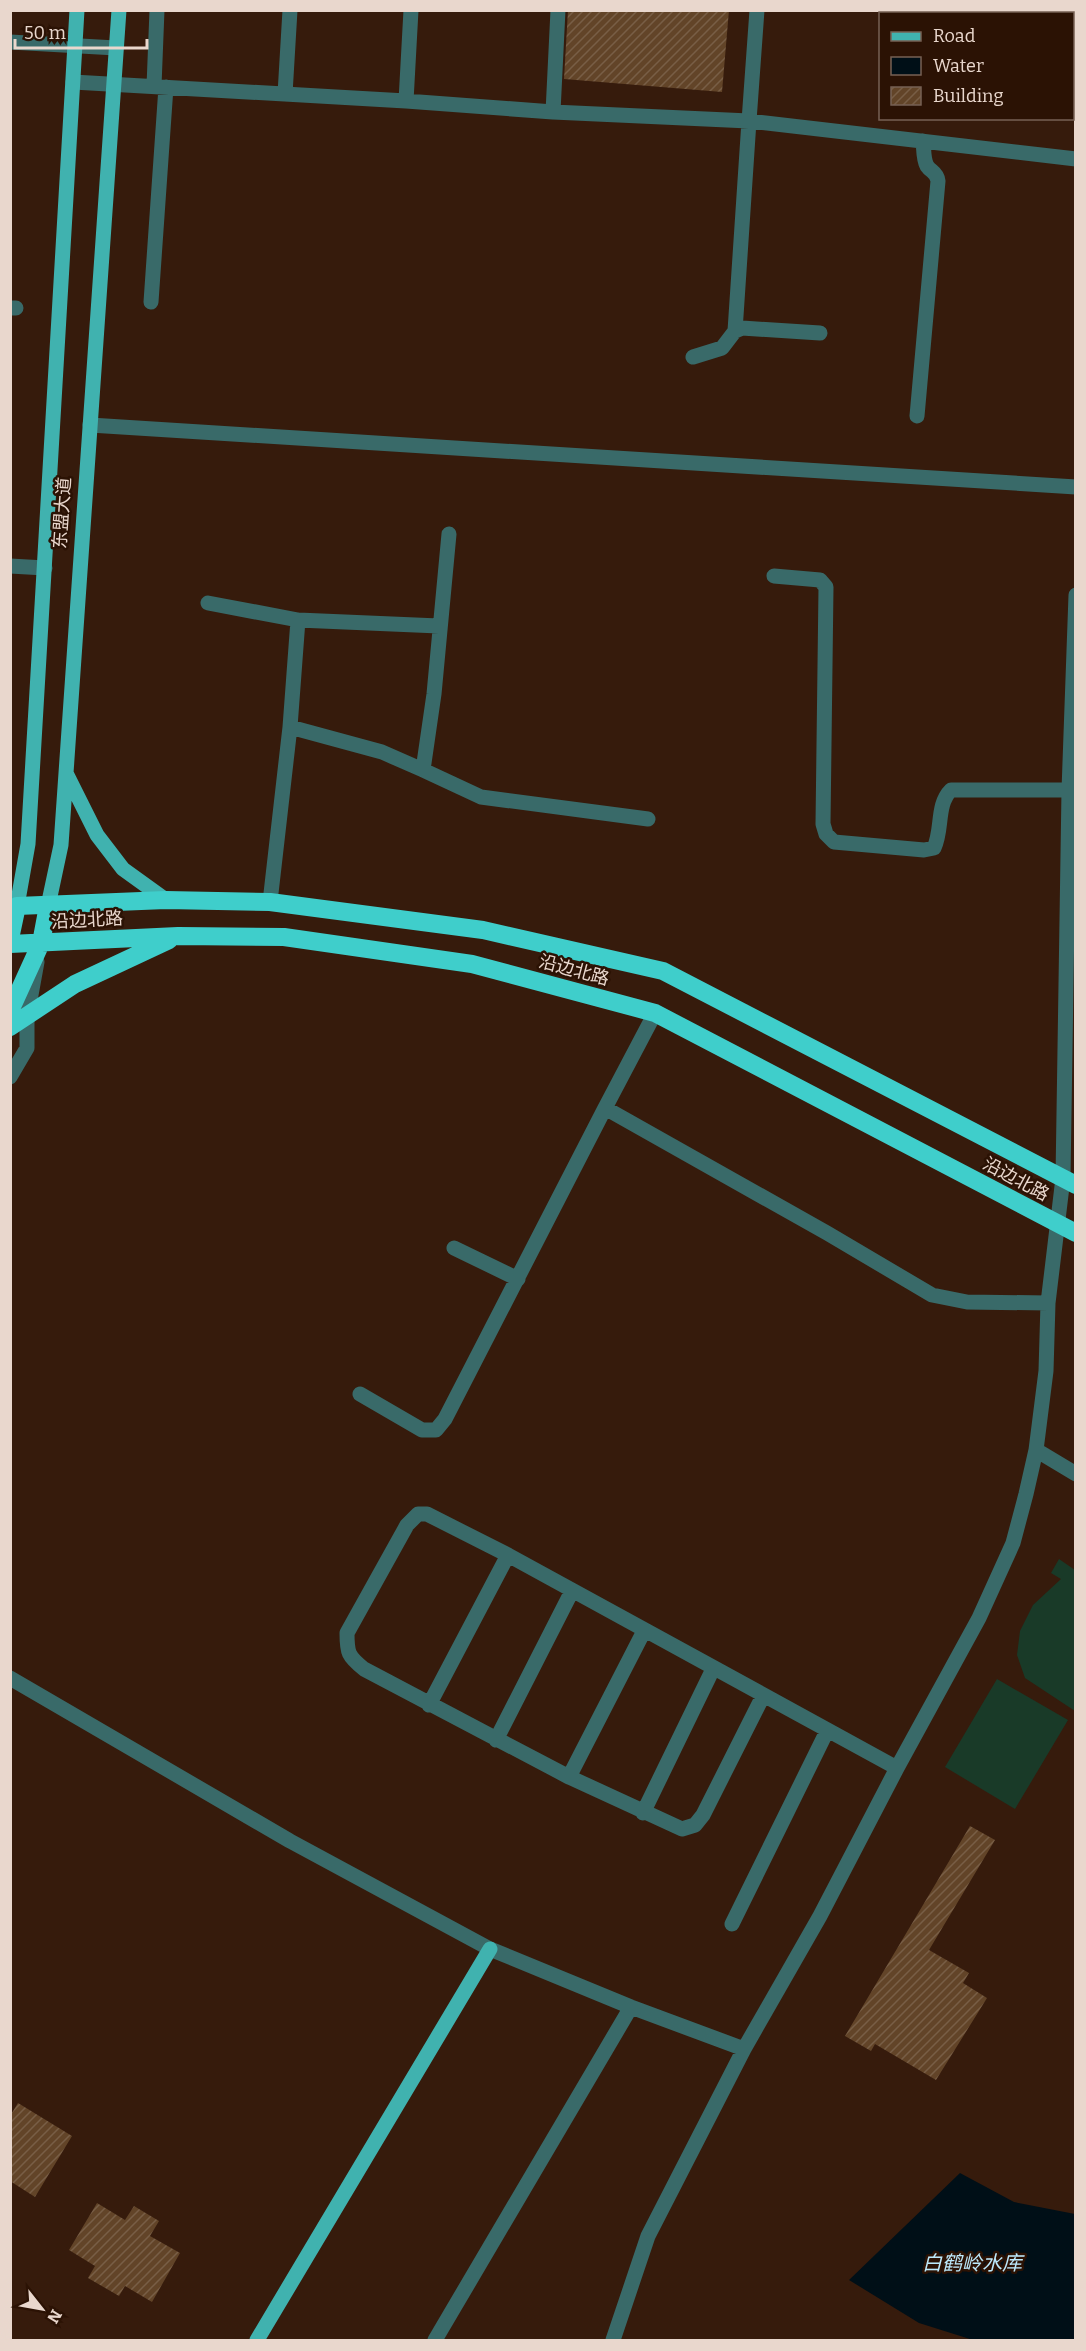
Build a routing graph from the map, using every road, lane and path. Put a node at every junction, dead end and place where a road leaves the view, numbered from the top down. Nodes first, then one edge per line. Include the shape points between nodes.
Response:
1 (77, 10) edge
2 (119, 10) edge
3 (157, 10) edge
4 (290, 10) edge
5 (411, 10) edge
6 (558, 10) edge
7 (758, 10) edge
8 (10, 42) edge
9 (75, 46) junction
10 (116, 48) junction
11 (73, 82) junction
12 (113, 85) junction
13 (160, 86) junction
14 (285, 94) junction
15 (406, 101) junction
16 (552, 112) junction
17 (748, 121) junction
18 (924, 141) junction
19 (1076, 159) edge
20 (151, 302) dead end
21 (735, 331) junction
22 (820, 333) dead end
23 (693, 357) dead end
24 (917, 417) dead end
25 (90, 425) junction
26 (1076, 487) edge
27 (449, 534) dead end
28 (10, 566) edge
29 (45, 568) junction
30 (774, 576) dead end
31 (1076, 595) edge
32 (208, 603) dead end
33 (298, 620) junction
34 (439, 626) junction
35 (290, 727) junction
36 (423, 770) junction
37 (66, 772) junction
38 (1069, 790) junction
39 (648, 819) dead end
40 (166, 900) junction
41 (270, 902) junction
42 (14, 906) edge
43 (48, 906) junction
44 (178, 936) junction
45 (10, 939) edge
46 (41, 943) junction
47 (10, 944) edge
48 (655, 1013) junction
49 (19, 1014) edge
50 (10, 1027) edge
51 (10, 1077) edge
52 (605, 1108) junction
53 (1069, 1182) edge
54 (1058, 1224) junction
55 (1076, 1233) edge
56 (454, 1248) dead end
57 (518, 1279) junction
58 (1048, 1303) junction
59 (360, 1394) dead end
60 (1036, 1450) junction
61 (1076, 1474) edge
62 (508, 1555) junction
63 (572, 1591) junction
64 (644, 1631) junction
65 (713, 1669) junction
66 (10, 1678) edge
67 (763, 1696) junction
68 (429, 1705) junction
69 (827, 1731) junction
70 (496, 1740) junction
71 (897, 1768) junction
72 (569, 1778) junction
73 (643, 1813) junction
74 (732, 1924) dead end
75 (489, 1949) junction
76 (631, 2007) junction
77 (744, 2049) junction
78 (257, 2340) edge
79 (435, 2340) edge
80 (613, 2340) edge

1 - 9 main road, 东盟大道
2 - 10 main road, 东盟大道
3 - 13 street
4 - 14 street
5 - 15 street
6 - 16 street
7 - 17 street
8 - 9 street
9 - 10 street
9 - 11 main road, 东盟大道
10 - 12 main road, 东盟大道
11 - 12 street
11 - 29 main road, 东盟大道
12 - 13 street
12 - 25 main road, 东盟大道
13 - 14 street
13 - 20 street
14 - 15 street
15 - 16 street
16 - 17 street
17 - 18 street
17 - 21 street
18 - 19 street
18 - 24 street via 925,161 938,181
21 - 22 street via 742,328
21 - 23 street via 722,348
25 - 26 street
25 - 37 main road, 东盟大道
27 - 34 street
28 - 29 street
29 - 42 main road, 东盟大道 via 28,844
30 - 38 street via 820,580 826,587 823,824 834,842 934,848 942,806 951,790
31 - 38 street
32 - 33 street
33 - 34 street
33 - 35 street
34 - 36 street
35 - 36 street via 382,752
35 - 41 street
36 - 39 street via 481,797
37 - 40 main road via 97,835 123,869
37 - 43 main road, 东盟大道 via 60,845
38 - 53 street
40 - 41 highway, 沿边北路
40 - 43 highway, 沿边北路
41 - 53 highway, 沿边北路 via 483,930 663,971
42 - 43 highway, 沿边北路
42 - 45 highway, 东盟大道
43 - 46 highway, 东盟大道
44 - 46 highway, 沿边北路
44 - 48 highway, 沿边北路 via 284,937 472,964
44 - 49 highway
46 - 47 highway, 沿边北路
46 - 49 highway, 东盟大道
48 - 52 street
48 - 54 highway, 沿边北路
49 - 50 highway
49 - 51 street via 27,1048
52 - 57 street
52 - 58 street via 932,1295 967,1302
53 - 54 street
54 - 55 highway, 沿边北路
54 - 58 street
56 - 57 street
57 - 59 street via 436,1430 422,1430
58 - 60 street via 1046,1371
60 - 61 street
60 - 71 street via 1012,1544 998,1580
62 - 63 street
62 - 68 street
62 - 68 street via 427,1514 418,1514 407,1525 347,1632 351,1659
63 - 64 street
63 - 70 street
64 - 65 street
64 - 72 street
65 - 67 street
65 - 73 street
66 - 75 street via 290,1841
67 - 69 street
67 - 73 street via 695,1825 682,1829
68 - 70 street
69 - 71 street
69 - 74 street
70 - 72 street
71 - 77 street via 820,1916
72 - 73 street
75 - 76 street
75 - 78 main road
76 - 77 street
76 - 79 street
77 - 80 street via 648,2236

